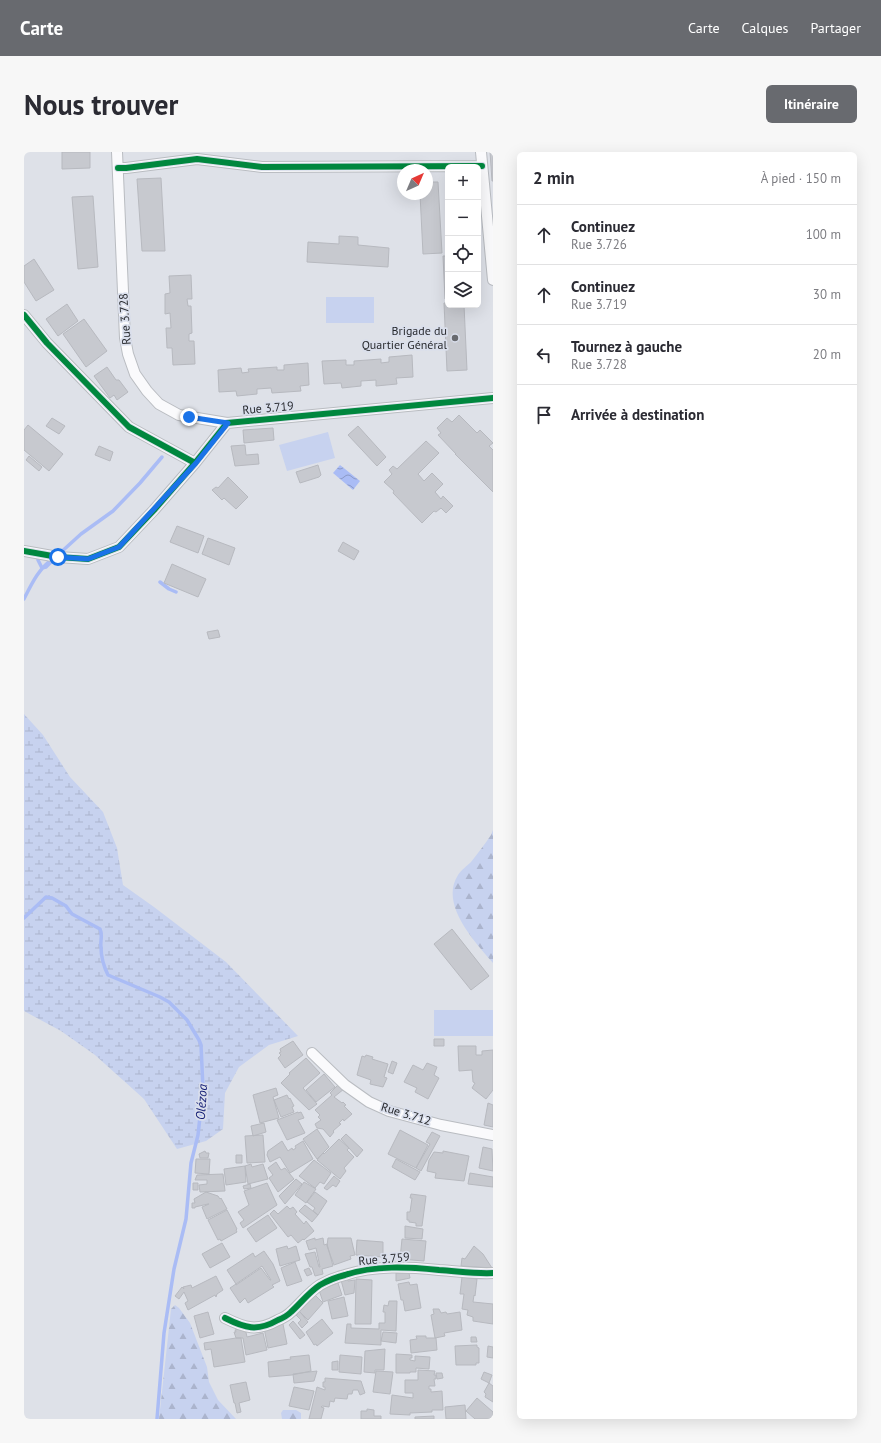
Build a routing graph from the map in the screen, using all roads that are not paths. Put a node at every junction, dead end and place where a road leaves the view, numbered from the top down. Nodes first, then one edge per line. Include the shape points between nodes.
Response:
1 (117, 152) edge
2 (481, 152) edge
3 (482, 166) junction
4 (118, 168) junction
5 (493, 280) edge
6 (24, 315) edge
7 (493, 398) edge
8 (228, 423) junction
9 (196, 463) junction
10 (24, 551) edge
11 (312, 1053) dead end
12 (493, 1135) edge
13 (493, 1273) edge
14 (225, 1318) dead end

1 - 4 street, Rue 3.728
2 - 3 street
3 - 4 street via 262,167 197,159
3 - 5 street
4 - 8 street, Rue 3.728 via 125,338 135,374 159,404 179,415
6 - 9 street via 47,343 129,427
7 - 8 street, Rue 3.719
8 - 9 street, Rue 3.719
9 - 10 street, Rue 3.719 via 119,547 88,559
11 - 12 street, Rue 3.712 via 345,1085 369,1102 389,1111 441,1125
13 - 14 street, Rue 3.759 via 404,1267 364,1271 320,1285 290,1313 260,1328 248,1328

